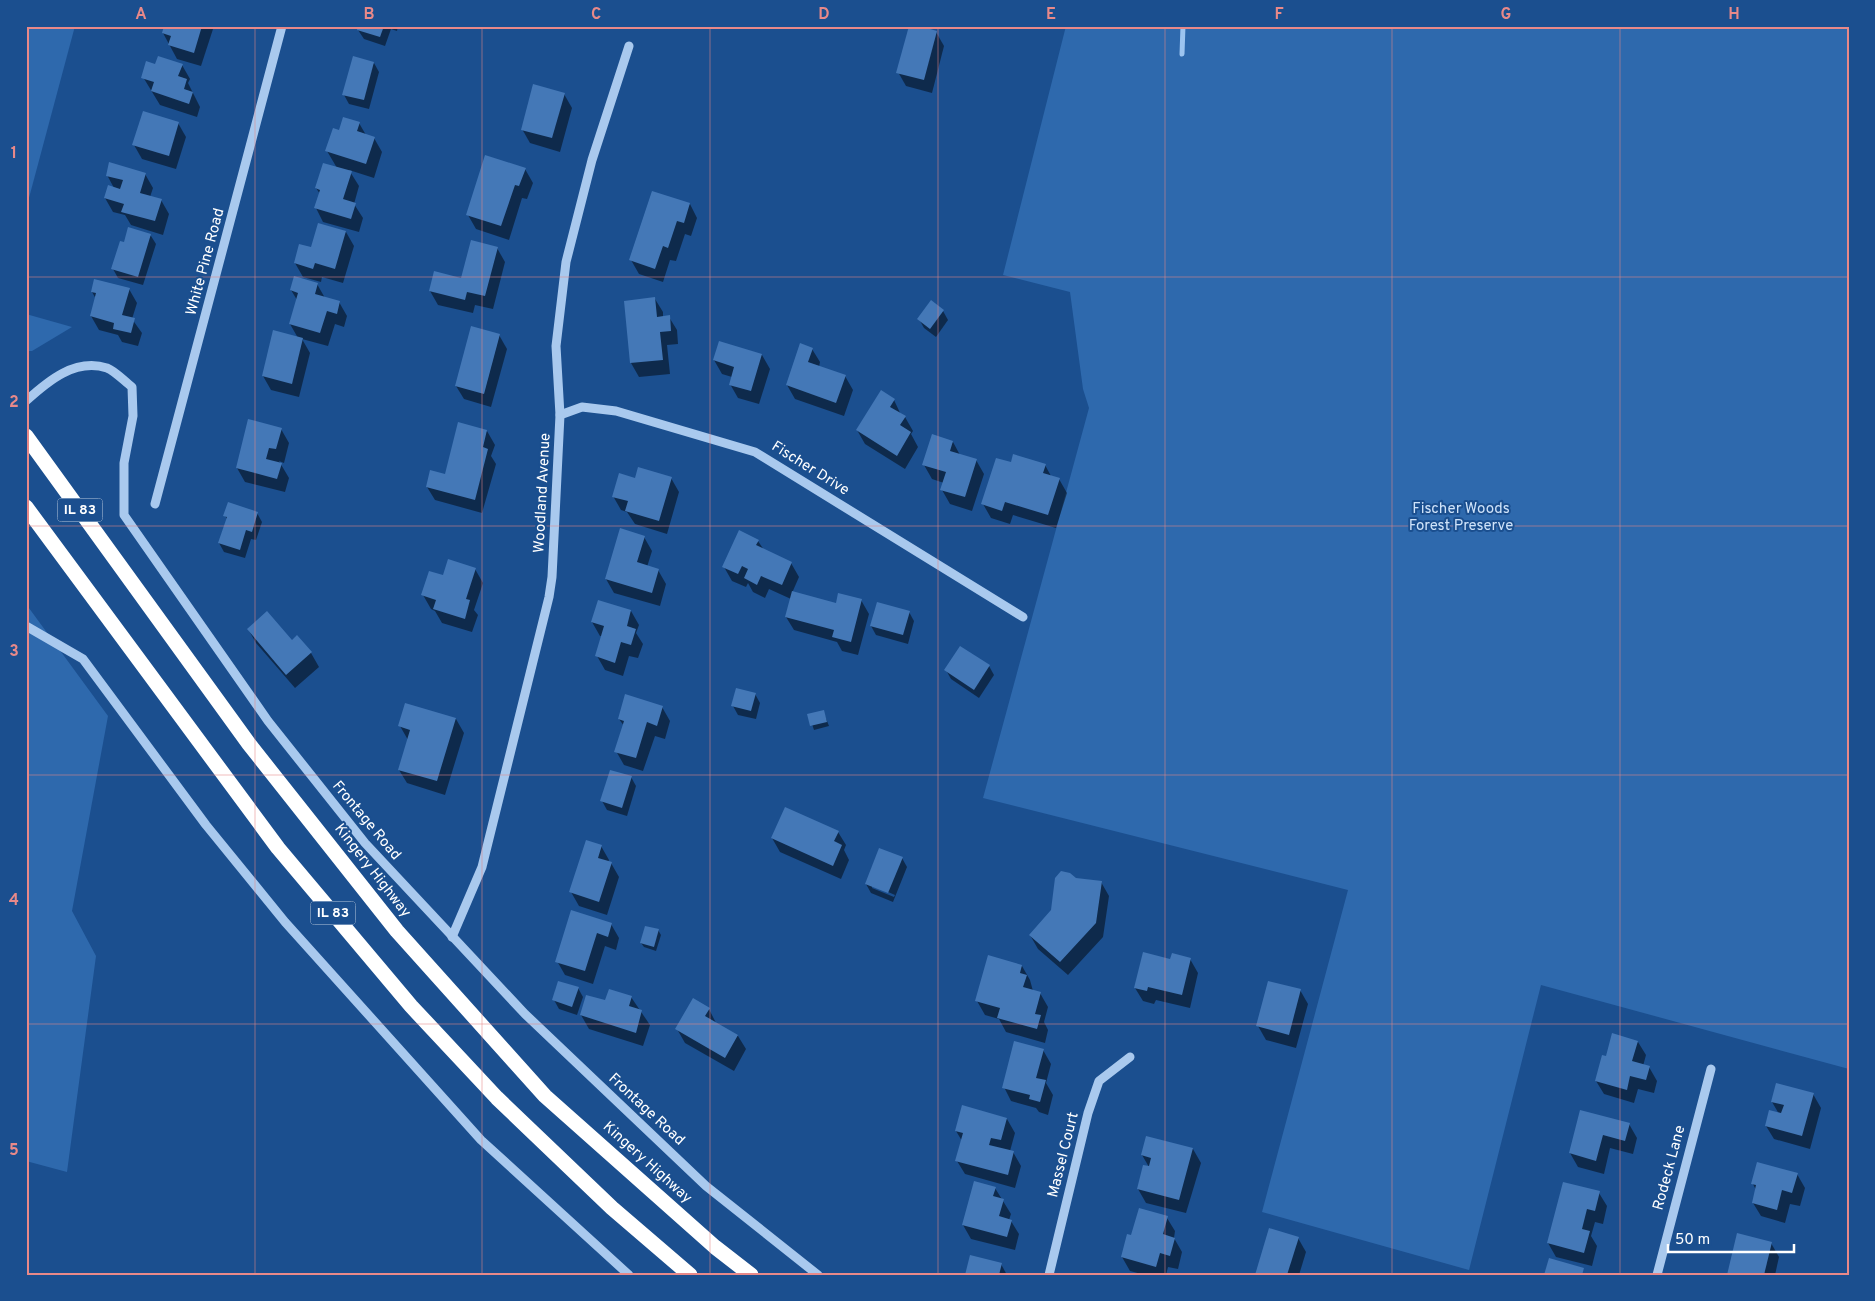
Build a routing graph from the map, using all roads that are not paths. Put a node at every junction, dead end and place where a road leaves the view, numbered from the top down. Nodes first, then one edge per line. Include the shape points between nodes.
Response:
1 (282, 26) edge
2 (629, 46) dead end
3 (26, 401) edge
4 (560, 415) junction
5 (26, 436) edge
6 (155, 504) dead end
7 (26, 507) edge
8 (1023, 617) dead end
9 (26, 626) edge
10 (452, 937) junction
11 (1130, 1057) dead end
12 (1710, 1069) dead end
13 (629, 1275) edge
14 (690, 1275) edge
15 (751, 1275) edge
16 (818, 1275) edge
17 (1048, 1275) edge
18 (1657, 1275) edge

1 - 6 street, White Pine Road
2 - 4 street, Woodland Avenue via 592,160 566,262 556,346
3 - 10 street, Frontage Road via 49,380 73,368 91,365 108,368 132,387 133,416 124,464 124,515 268,721 365,843
4 - 8 street, Fischer Drive via 582,407 616,411 755,452
4 - 10 street, Woodland Avenue via 549,597 482,867
5 - 15 highway, Kingery Highway / IL 83 via 249,744 397,931 545,1096
7 - 14 highway, IL 83 via 278,848 411,1006 497,1098 612,1208
9 - 13 street via 83,659 206,825 285,922 480,1140
10 - 16 street, Frontage Road via 525,1014 706,1186
11 - 17 street, Massel Court via 1099,1081 1088,1113
12 - 18 street, Rodeck Lane

